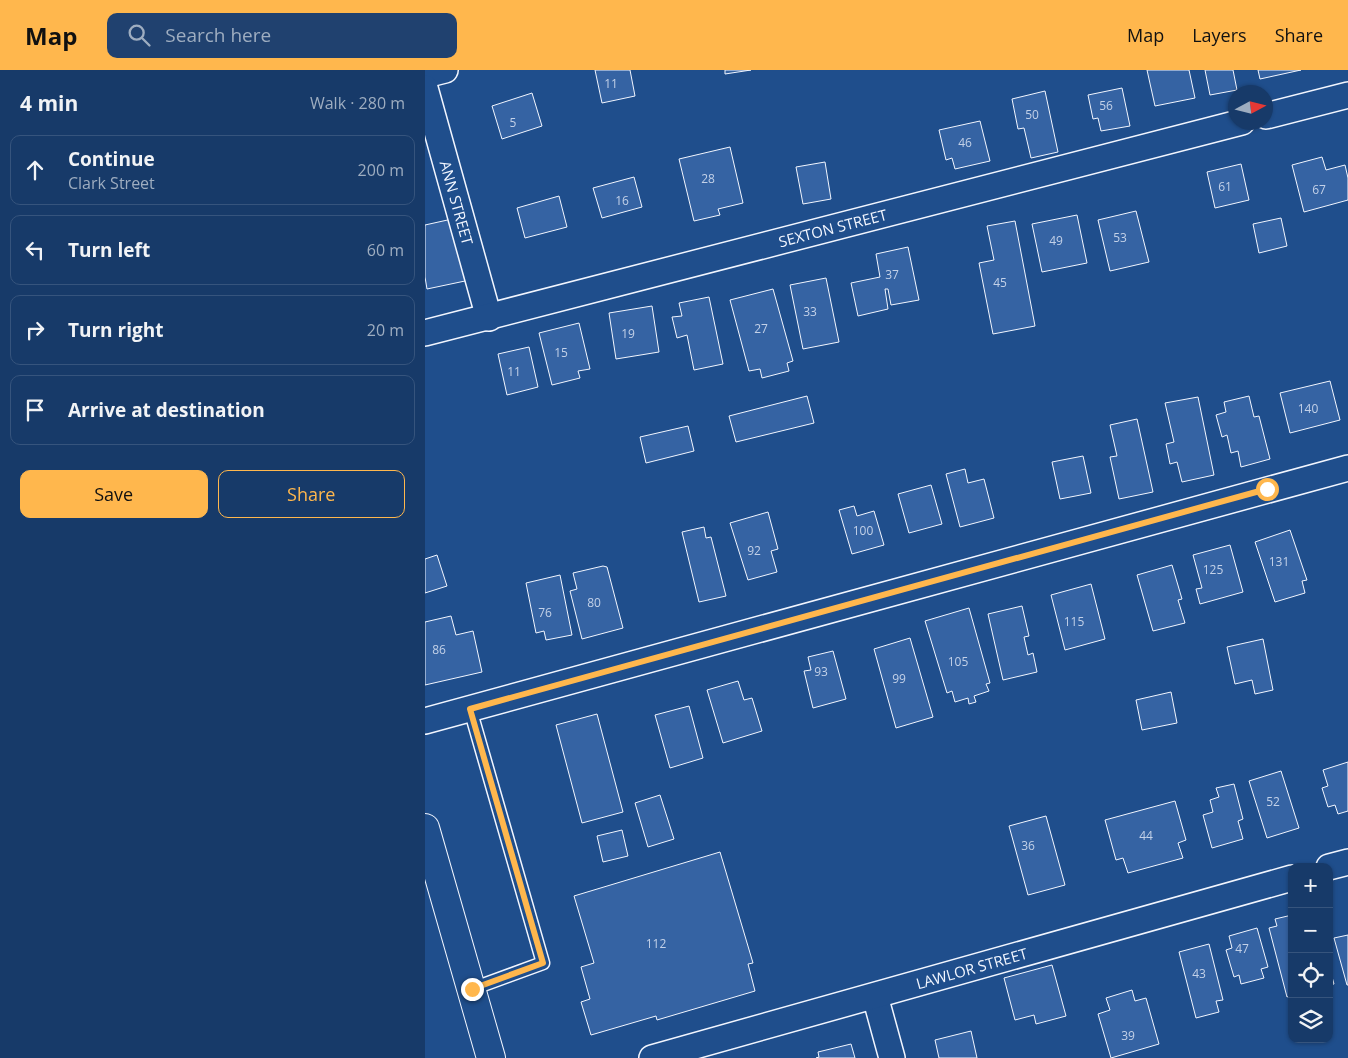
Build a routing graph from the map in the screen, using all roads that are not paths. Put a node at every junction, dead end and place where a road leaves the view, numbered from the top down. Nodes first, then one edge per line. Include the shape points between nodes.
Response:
1 (445, 70) edge
2 (425, 75) edge
3 (425, 88) edge
4 (1348, 95) edge
5 (1273, 114) edge
6 (1228, 126) edge
7 (489, 318) junction
8 (425, 333) edge
9 (1348, 468) edge
10 (470, 709) junction
11 (425, 721) edge
12 (425, 828) edge
13 (1348, 862) edge
14 (1333, 866) edge
15 (1288, 879) edge
16 (472, 989) junction
17 (875, 996) junction
18 (491, 1058) edge
19 (652, 1058) edge
20 (892, 1058) edge

1 - 2 street
3 - 7 street, ANN STREET
4 - 5 street
6 - 7 street, SEXTON STREET
7 - 8 street, SEXTON STREET
9 - 10 street
10 - 11 street
10 - 16 lane via 543,963
12 - 16 street
13 - 14 street
15 - 17 street, LAWLOR STREET
16 - 18 street
17 - 19 street, LAWLOR STREET
17 - 20 street

